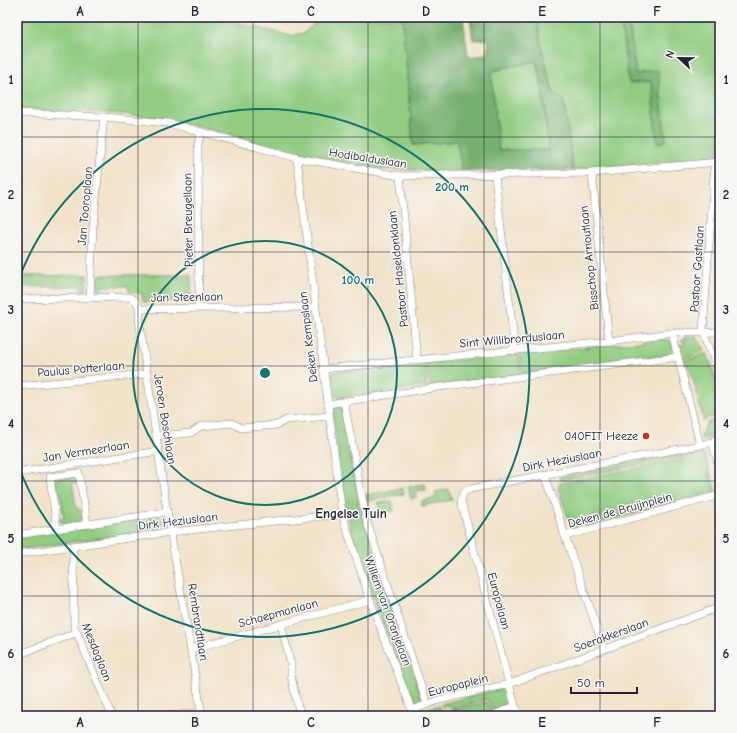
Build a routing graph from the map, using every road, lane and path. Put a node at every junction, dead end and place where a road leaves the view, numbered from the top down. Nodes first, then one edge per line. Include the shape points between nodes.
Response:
1 (17, 113) edge
2 (104, 117) junction
3 (201, 132) junction
4 (297, 158) junction
5 (718, 162) edge
6 (592, 173) junction
7 (400, 176) junction
8 (495, 176) junction
9 (90, 298) junction
10 (17, 299) edge
11 (199, 307) junction
12 (315, 307) junction
13 (140, 309) junction
14 (703, 331) junction
15 (720, 332) edge
16 (672, 333) junction
17 (609, 341) junction
18 (515, 351) junction
19 (678, 358) junction
20 (417, 359) junction
21 (323, 369) junction
22 (147, 374) junction
23 (720, 375) edge
24 (17, 386) edge
25 (344, 401) junction
26 (328, 404) junction
27 (329, 416) junction
28 (157, 436) junction
29 (720, 436) edge
30 (712, 442) junction
31 (700, 445) junction
32 (159, 451) junction
33 (720, 470) edge
34 (17, 473) edge
35 (545, 474) junction
36 (464, 492) joint
37 (720, 494) edge
38 (167, 512) junction
39 (342, 514) junction
40 (86, 524) junction
41 (57, 529) junction
42 (171, 532) junction
43 (17, 534) edge
44 (566, 536) junction
45 (73, 546) junction
46 (17, 554) edge
47 (370, 600) junction
48 (720, 607) edge
49 (281, 624) junction
50 (76, 633) junction
51 (191, 649) junction
52 (604, 650) junction
53 (17, 655) edge
54 (509, 684) junction
55 (426, 704) junction
56 (515, 706) junction
57 (413, 713) edge
58 (202, 715) edge
59 (497, 715) edge
60 (112, 716) edge
61 (166, 716) edge
62 (181, 716) edge
63 (303, 716) edge
64 (520, 716) edge

1 - 2 street, Hodibalduslaan
2 - 3 street, Hodibalduslaan via 168,123
2 - 9 street, Jan Tooroplaan via 93,227
3 - 4 street, Hodibalduslaan
3 - 11 street, Pieter Breugellaan via 198,144
4 - 7 street, Hodibalduslaan
4 - 12 street, Deken Kempslaan
5 - 6 street, Hodibalduslaan
5 - 14 street, Pastoor Gastlaan
6 - 8 street, Hodibalduslaan
6 - 17 street, Bisschop Arnoutlaan
7 - 8 street, Hodibalduslaan
7 - 20 street, Pastoor Haseldonklaan
8 - 18 street
9 - 10 street, Jan Steenlaan
9 - 13 street, Jan Steenlaan via 130,297 136,301
11 - 12 street, Jan Steenlaan
11 - 13 street, Jan Steenlaan
12 - 21 street, Deken Kempslaan
13 - 22 street, Jeroen Boschlaan via 139,320
14 - 15 street, Sint Willibrorduslaan
14 - 16 street, Sint Willibrorduslaan
14 - 23 street, Pastoor Gastlaan
16 - 17 street, Sint Willibrorduslaan
16 - 19 street
17 - 18 street, Sint Willibrorduslaan
18 - 20 street, Sint Willibrorduslaan
19 - 25 street
19 - 31 street
20 - 21 street, Sint Willibrorduslaan
21 - 26 street, Deken Kempslaan
22 - 24 street, Paulus Potterlaan
22 - 28 street, Jeroen Boschlaan
25 - 26 street
25 - 55 street, Willem van Oranjelaan via 362,504
26 - 27 street, Deken Kempslaan
27 - 28 street via 241,428 232,423 201,426 192,433
27 - 39 street, Deken Kempslaan
28 - 32 street, Jeroen Boschlaan
29 - 30 street
30 - 31 street, Dirk Heziuslaan
30 - 33 street
31 - 35 street, Dirk Heziuslaan
32 - 34 street, Jan Vermeerlaan
32 - 38 street, Jeroen Boschlaan
35 - 36 street, Dirk Heziuslaan
35 - 44 street, Deken de Bruijnplein
36 - 54 street, Europalaan via 461,501
37 - 44 street, Deken de Bruijnplein
38 - 40 street, Dirk Heziuslaan
38 - 42 street, Jeroen Boschlaan
39 - 42 street, Dirk Heziuslaan
39 - 47 street, Willem van Oranjelaan
40 - 41 street, Dirk Heziuslaan
40 - 41 street via 79,473 50,477
41 - 43 street, Dirk Heziuslaan
42 - 45 street, Dirk Heziuslaan
42 - 51 street, Rembrandtlaan
44 - 52 street
45 - 46 street, Dirk Heziuslaan
45 - 50 street, Mesdaglaan via 73,617
47 - 49 street, Schaepmanlaan
47 - 57 street, Willem van Oranjelaan
48 - 52 street, Soerakkerslaan
49 - 51 street, Schaepmanlaan
49 - 63 street via 298,707
50 - 53 street
50 - 60 street, Mesdaglaan
51 - 58 street, Rembrandtlaan
52 - 54 street, Soerakkerslaan
54 - 55 street, Europaplein
54 - 56 street, Europalaan
55 - 57 street, Europaplein
56 - 59 street
56 - 64 street, Europalaan
58 - 62 street
61 - 62 street

